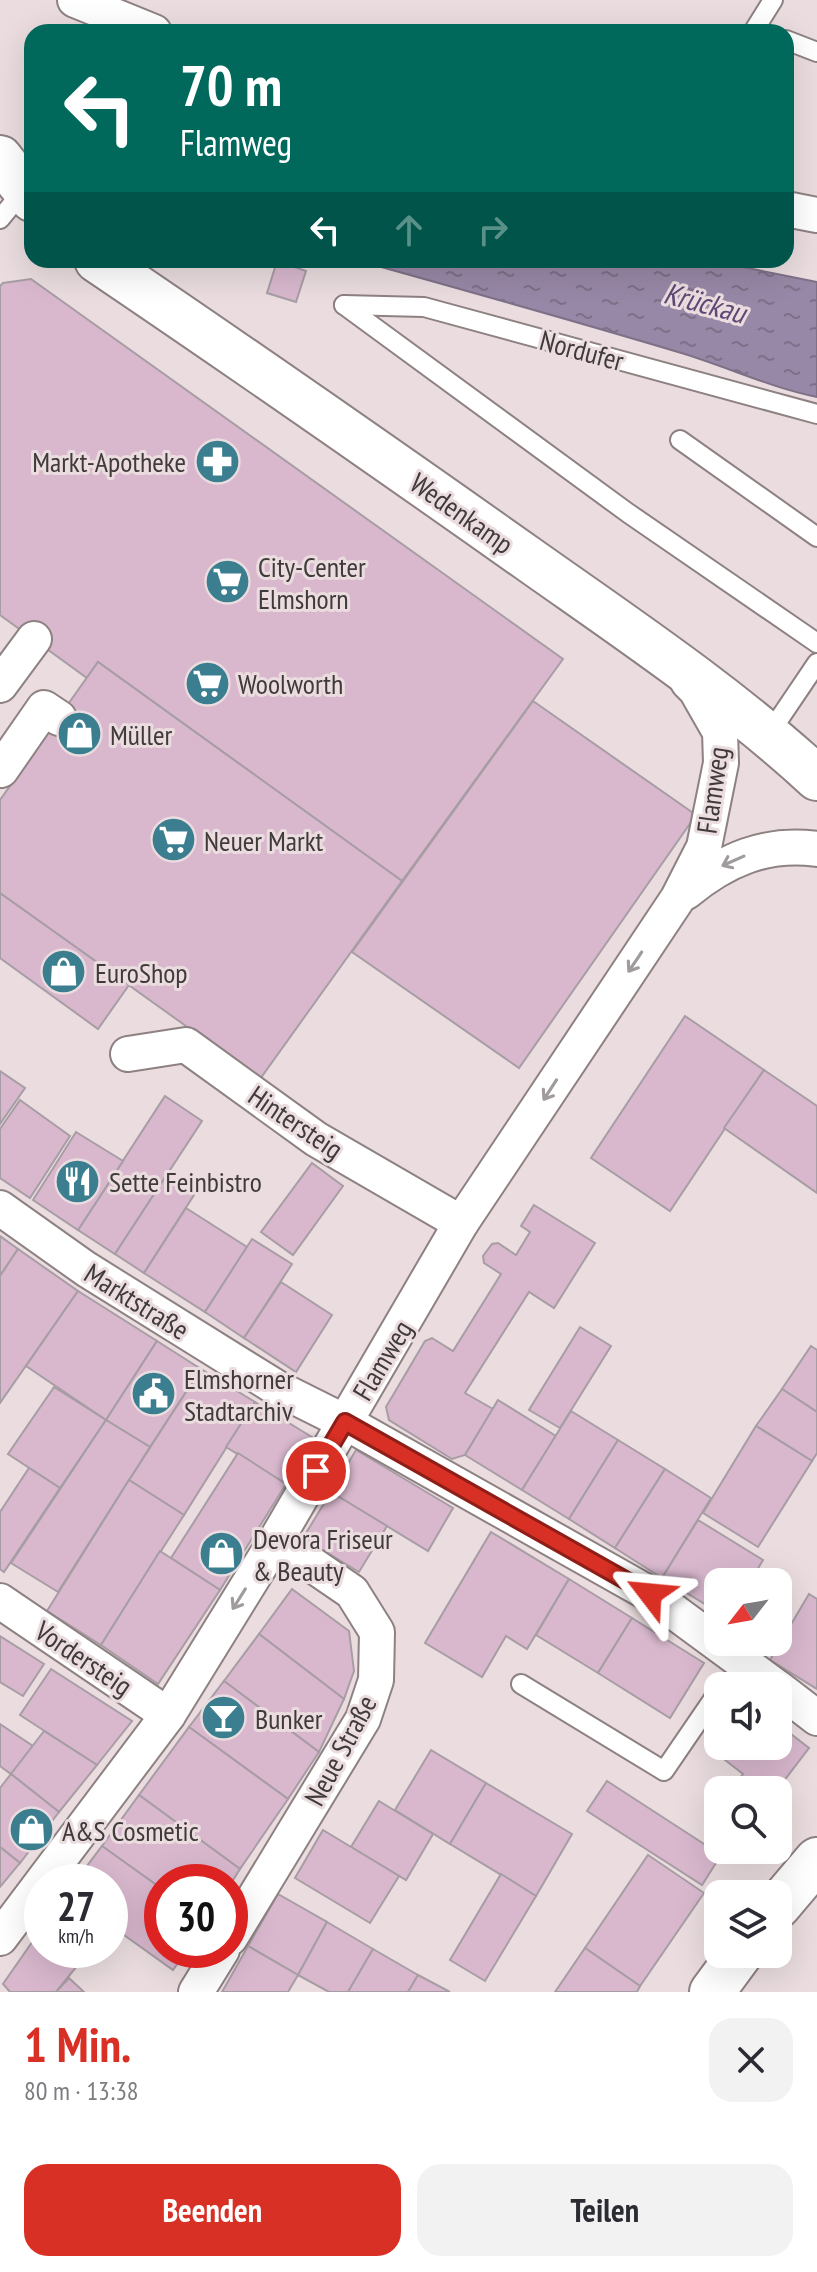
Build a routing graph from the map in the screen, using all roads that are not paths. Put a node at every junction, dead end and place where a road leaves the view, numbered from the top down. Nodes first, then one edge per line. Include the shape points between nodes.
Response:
1 (75, 0) edge
2 (773, 0) edge
3 (134, 24) edge
4 (761, 24) edge
5 (794, 43) edge
6 (817, 52) edge
7 (794, 211) edge
8 (817, 215) edge
9 (109, 268) edge
10 (817, 414) edge
11 (680, 440) dead end
12 (817, 537) edge
13 (34, 639) dead end
14 (817, 643) edge
15 (656, 651) junction
16 (817, 663) edge
17 (0, 685) edge
18 (59, 718) dead end
19 (769, 734) junction
20 (7, 767) edge
21 (817, 778) edge
22 (817, 849) edge
23 (678, 898) junction
24 (128, 1054) dead end
25 (0, 1208) edge
26 (461, 1223) junction
27 (345, 1422) junction
28 (276, 1540) junction
29 (0, 1601) edge
30 (732, 1672) edge
31 (521, 1684) dead end
32 (792, 1699) edge
33 (704, 1712) edge
34 (168, 1715) junction
35 (817, 1718) edge
36 (817, 1860) edge
37 (792, 1889) edge
38 (248, 1908) edge
39 (0, 1938) edge
40 (211, 1968) edge
41 (730, 1968) edge
42 (196, 1992) edge
43 (712, 1992) edge

1 - 3 street
2 - 4 lane
5 - 6 lane
7 - 8 street
9 - 15 main road, Wedenkamp
10 - 14 lane, Nordufer via 424,307 344,305 628,513
11 - 12 lane
13 - 17 street
15 - 19 main road, Wedenkamp
15 - 23 street, Flamweg via 696,690 720,732 721,763 704,847
16 - 19 lane
18 - 20 street via 44,708
19 - 21 main road, Wedenkamp
22 -> 23 street, Flamweg via 757,851 724,864
23 -> 26 street, Flamweg
24 - 26 street, Hintersteig via 186,1045 316,1139
25 - 27 street, Marktstraße via 63,1236 277,1388
26 - 27 street, Flamweg
27 - 28 street, Flamweg
27 - 30 street, Marktstraße via 650,1594
28 -> 34 street, Flamweg
28 - 38 street, Neue Straße via 352,1592 377,1632 376,1680 363,1719
29 - 34 street, Vordersteig
31 - 33 lane via 664,1771
32 - 35 street, Marktstraße
34 - 39 street, Flamweg
36 - 37 main road
40 - 42 street
41 - 43 main road

